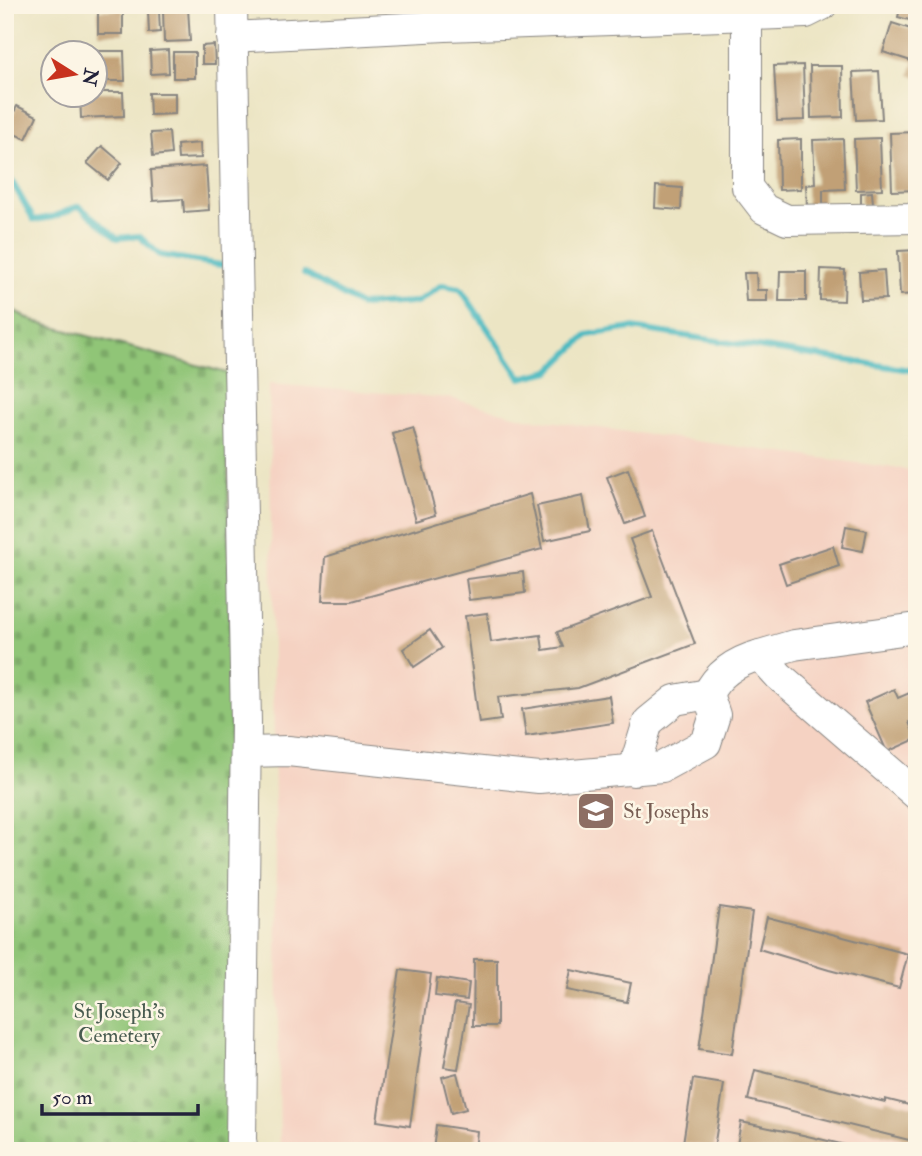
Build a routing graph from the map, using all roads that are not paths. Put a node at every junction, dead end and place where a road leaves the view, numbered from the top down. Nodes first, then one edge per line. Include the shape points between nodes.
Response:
1 (232, 5) edge
2 (822, 5) edge
3 (633, 13) edge
4 (445, 15) edge
5 (747, 16) junction
6 (232, 37) junction
7 (917, 218) edge
8 (917, 628) edge
9 (760, 655) junction
10 (708, 694) junction
11 (246, 752) junction
12 (633, 771) junction
13 (917, 795) edge
14 (243, 1151) edge

1 - 6 street
2 - 5 street via 806,13
3 - 4 street
3 - 5 street
4 - 6 street
5 - 7 street via 747,187 764,209 787,220
6 - 11 street
8 - 9 street via 794,645
9 - 10 street via 740,660 713,683
9 - 13 street
10 - 12 street via 675,700 648,722
10 - 12 street via 715,715 706,743 662,767
11 - 12 street via 288,751 539,778
11 - 14 street

